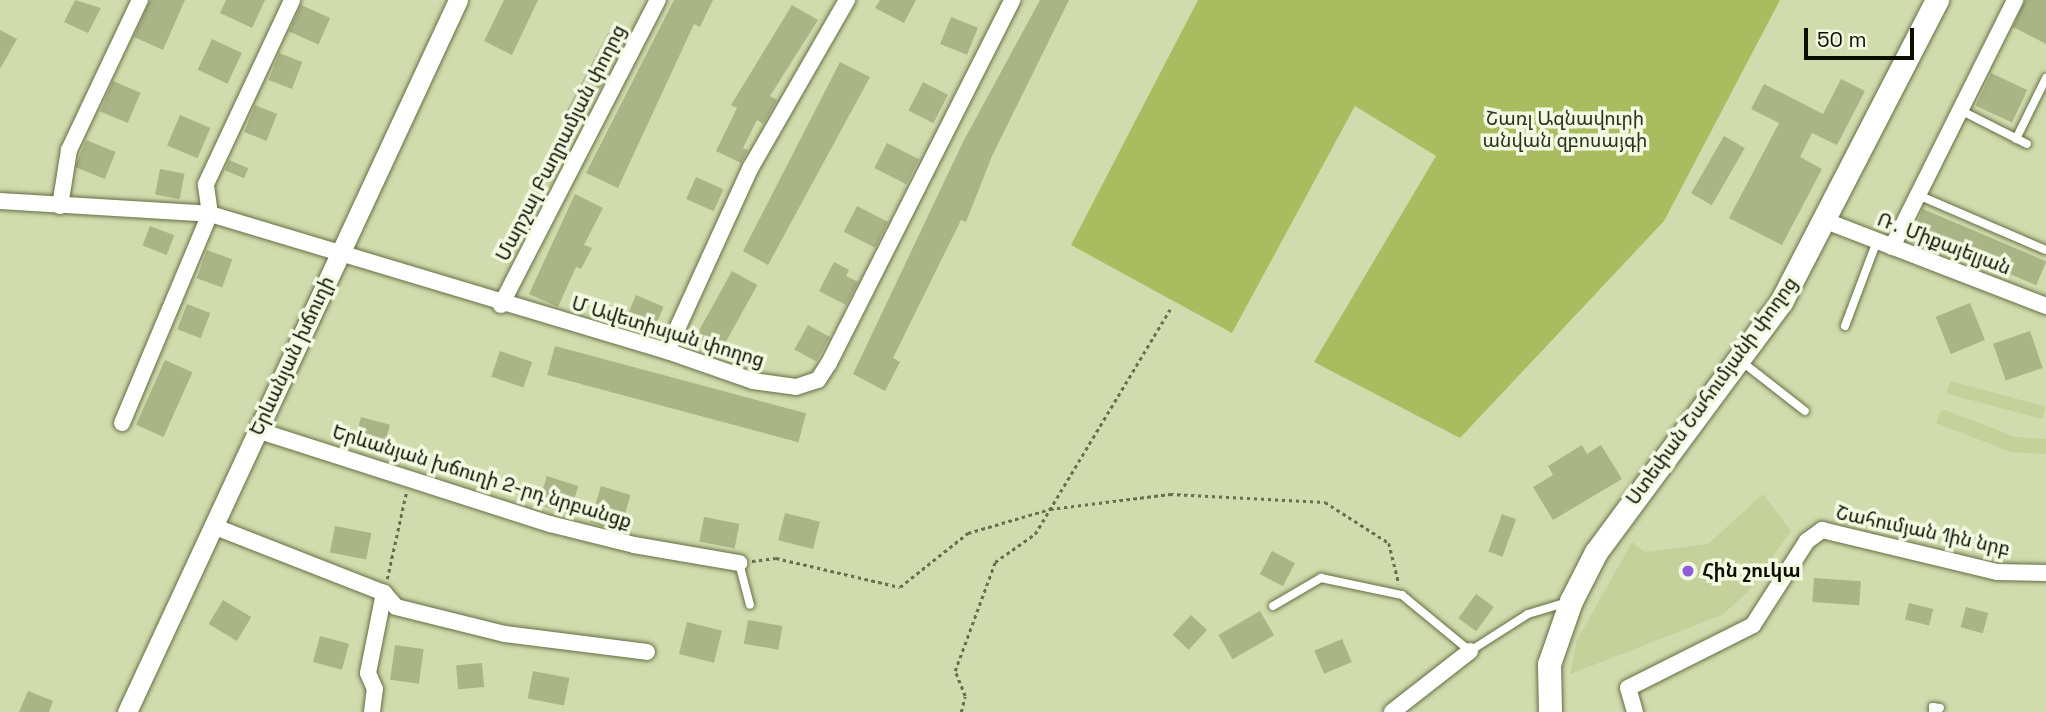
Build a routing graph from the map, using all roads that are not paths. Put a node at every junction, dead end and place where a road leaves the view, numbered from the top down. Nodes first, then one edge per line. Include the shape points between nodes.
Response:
1 (140, 0) edge
2 (292, 0) edge
3 (458, 0) edge
4 (657, 0) edge
5 (847, 0) edge
6 (1012, 0) edge
7 (1937, 0) edge
8 (2015, 0) edge
9 (2046, 78) edge
10 (1960, 110) junction
11 (2016, 139) junction
12 (2027, 145) dead end
13 (1918, 195) junction
14 (0, 201) edge
15 (60, 206) junction
16 (209, 214) junction
17 (1826, 221) junction
18 (1885, 244) junction
19 (2046, 250) edge
20 (339, 256) junction
21 (501, 305) junction
22 (2046, 306) edge
23 (1845, 326) dead end
24 (667, 351) junction
25 (1739, 359) junction
26 (1805, 411) dead end
27 (122, 424) dead end
28 (257, 430) junction
29 (214, 526) junction
30 (739, 563) joint
31 (2046, 573) edge
32 (384, 593) junction
33 (1571, 601) junction
34 (750, 605) dead end
35 (1273, 606) dead end
36 (1470, 651) junction
37 (648, 652) dead end
38 (127, 712) edge
39 (372, 712) edge
40 (1392, 712) edge
41 (1550, 712) edge
42 (1635, 712) edge

1 - 15 street via 69,150
2 - 16 street via 206,184
3 - 20 street, Երևանյան խճուղի
4 - 21 street, Մարշալ Բաղրամյան փողոց
5 - 24 street via 751,167
6 - 24 street, Մ Ավետիսյան փողոց via 818,380 796,387 753,382
7 - 17 main road, Ստեփան Շահումյանի փողոց
8 - 10 street
9 - 11 lane
10 - 11 lane
10 - 13 street
11 - 12 lane
13 - 18 street
13 - 19 lane
14 - 15 street, Մ Ավետիսյան փողոց
15 - 16 street, Մ Ավետիսյան փողոց
16 - 20 street, Մ Ավետիսյան փողոց
16 - 27 street
17 - 18 street, Ռ․ Միքայելյան
17 - 25 main road, Ստեփան Շահումյանի փողոց via 1781,302
18 - 22 street, Ռ․ Միքայելյան
18 - 23 lane
20 - 21 street, Մ Ավետիսյան փողոց
20 - 28 street, Երևանյան խճուղի
21 - 24 street, Մ Ավետիսյան փողոց
25 - 26 lane
25 - 33 main road, Ստեփան Շահումյանի փողոց via 1596,552
28 - 29 street, Երևանյան խճուղի
28 - 30 street, Երևանյան խճուղի 2-րդ նրբանցք via 550,524 634,545
29 - 32 street
29 - 38 street, Երևանյան խճուղի
30 - 34 lane
31 - 42 street, Շահումյան 1ին նրբ via 1997,572 1822,530 1807,541 1753,625 1628,688
32 - 37 street via 396,607 505,634
32 - 39 street via 368,673 375,689
33 - 36 lane via 1528,614
33 - 41 main road, Ստեփան Շահումյանի փողոց via 1549,664
35 - 36 lane via 1321,578 1402,595
36 - 40 street

